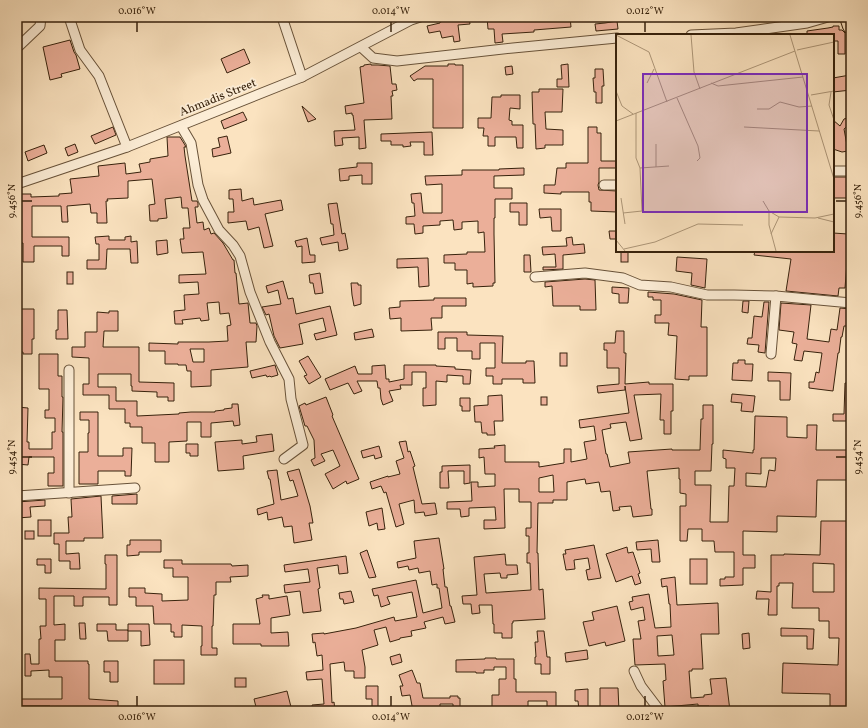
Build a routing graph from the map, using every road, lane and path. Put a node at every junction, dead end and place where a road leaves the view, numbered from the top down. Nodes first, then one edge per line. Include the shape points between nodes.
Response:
1 (41, 17) edge
2 (69, 17) edge
3 (282, 17) edge
4 (420, 17) edge
5 (828, 17) edge
6 (848, 17) edge
7 (851, 26) edge
8 (714, 34) edge
9 (616, 38) edge
10 (19, 46) dead end
11 (361, 46) junction
12 (302, 77) junction
13 (181, 126) junction
14 (126, 147) junction
15 (834, 171) edge
16 (851, 171) edge
17 (17, 184) edge
18 (604, 185) dead end
19 (616, 185) edge
20 (535, 277) dead end
21 (776, 296) junction
22 (851, 303) edge
23 (771, 354) dead end
24 (69, 370) dead end
25 (284, 459) dead end
26 (135, 488) dead end
27 (68, 493) junction
28 (17, 496) edge
29 (634, 671) dead end
30 (660, 711) edge

1 - 10 street via 40,26
2 - 14 street via 80,50 99,76
3 - 12 street
4 - 11 street, Ahmadis Street
5 - 8 street via 736,33
6 - 7 highway
9 - 11 street via 397,61 374,58
11 - 12 street, Ahmadis Street
12 - 13 street, Ahmadis Street
13 - 14 street, Ahmadis Street
13 - 25 street via 191,143 203,200 219,230 240,256 250,292 270,342 289,379 291,399 303,445
14 - 17 street, Ahmadis Street
15 - 16 street
18 - 19 street
20 - 21 street via 585,273 623,278 640,285 671,287 707,295
21 - 22 street
21 - 23 street
24 - 27 street
26 - 27 street
27 - 28 street
29 - 30 street via 641,686

